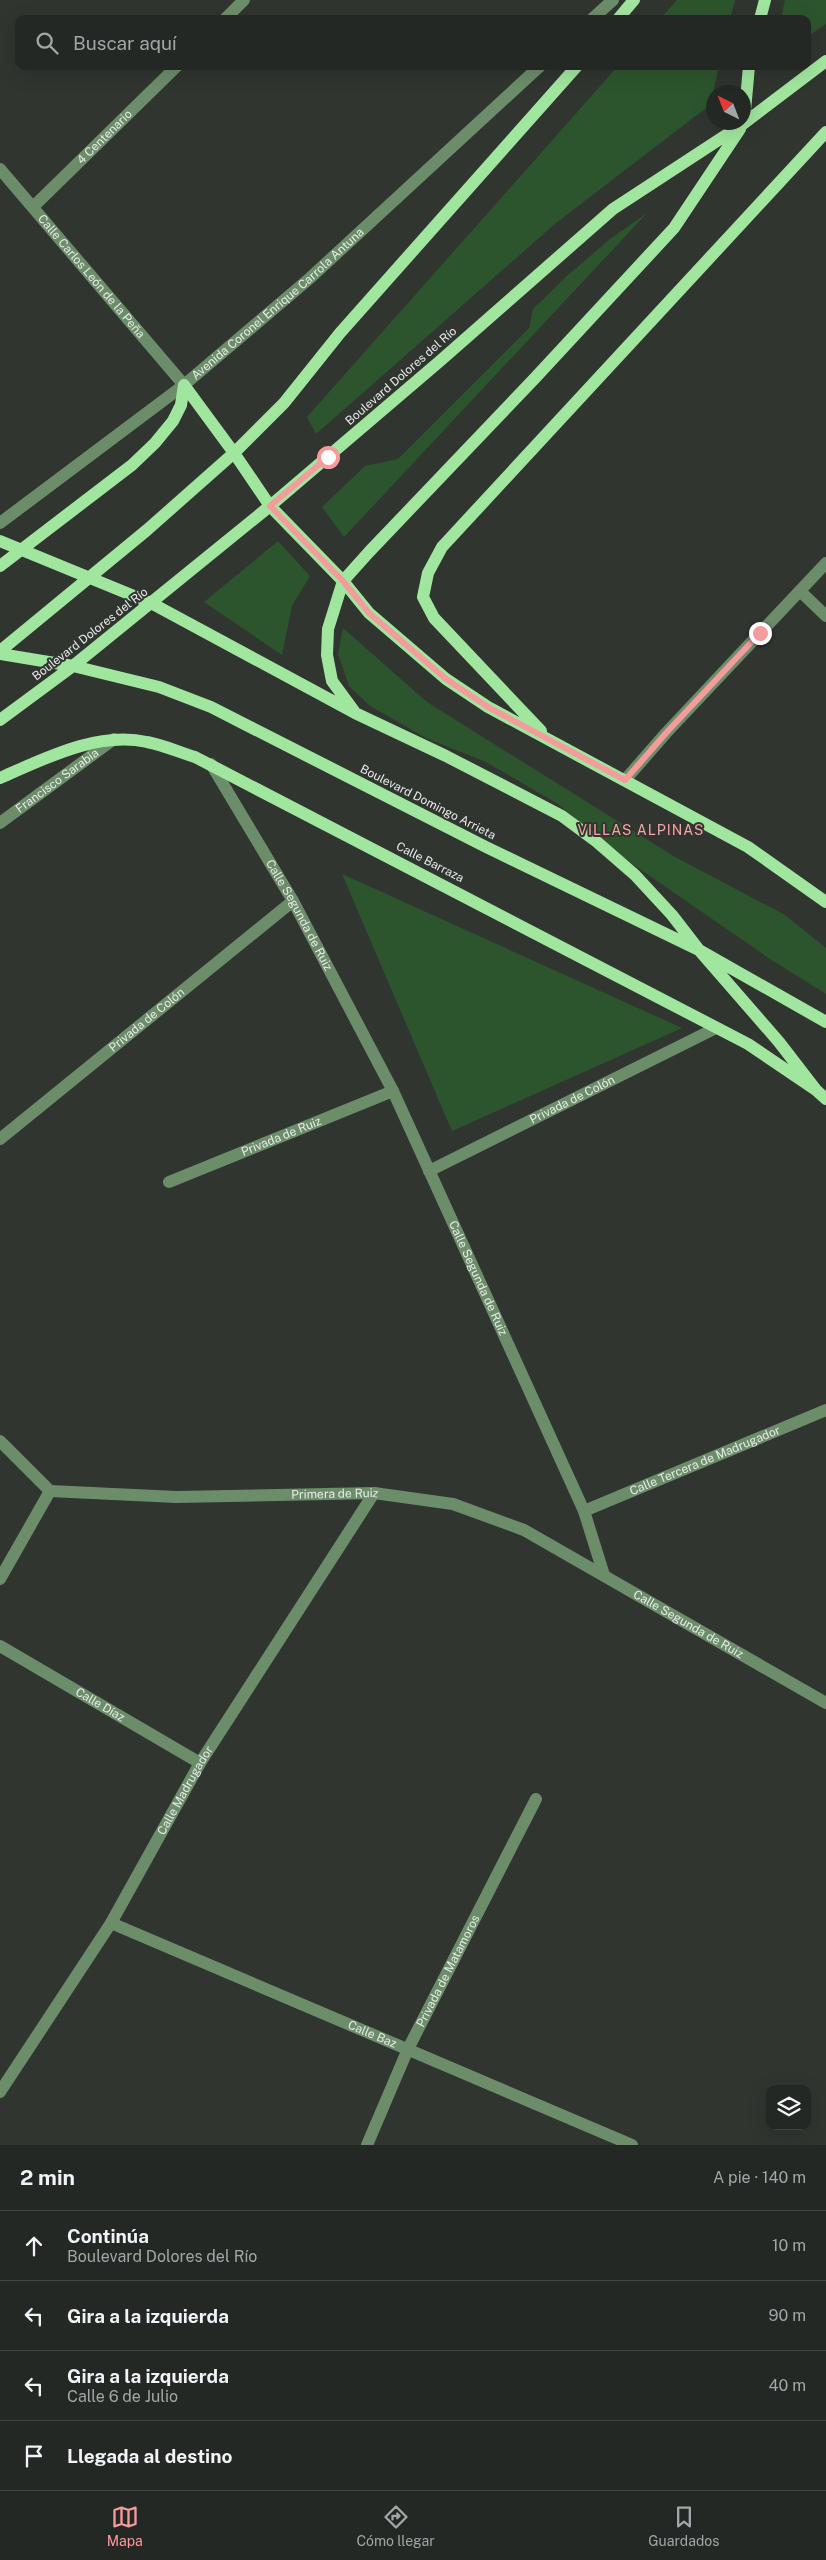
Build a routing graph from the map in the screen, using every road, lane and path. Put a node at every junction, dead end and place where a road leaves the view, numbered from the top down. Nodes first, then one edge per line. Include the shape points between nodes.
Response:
1 (244, 0) edge
2 (613, 0) edge
3 (634, 0) edge
4 (765, 0) edge
5 (229, 15) edge
6 (596, 15) edge
7 (621, 15) edge
8 (761, 15) edge
9 (826, 61) edge
10 (173, 70) edge
11 (536, 70) edge
12 (572, 70) edge
13 (749, 70) edge
14 (747, 85) edge
15 (751, 117) edge
16 (732, 130) edge
17 (738, 130) edge
18 (826, 132) edge
19 (0, 169) edge
20 (33, 207) junction
21 (184, 385) junction
22 (234, 453) junction
23 (270, 506) junction
24 (0, 523) edge
25 (0, 540) edge
26 (23, 549) junction
27 (826, 563) edge
28 (0, 566) edge
29 (88, 579) junction
30 (343, 581) junction
31 (800, 591) junction
32 (151, 603) junction
33 (826, 616) edge
34 (0, 652) edge
35 (73, 666) junction
36 (355, 713) junction
37 (0, 720) edge
38 (114, 739) junction
39 (550, 740) junction
40 (211, 764) junction
41 (0, 778) edge
42 (625, 780) junction
43 (0, 823) edge
44 (293, 901) junction
45 (826, 902) edge
46 (699, 950) junction
47 (826, 1022) edge
48 (716, 1028) junction
49 (816, 1090) junction
50 (393, 1091) junction
51 (826, 1099) edge
52 (0, 1139) edge
53 (429, 1171) junction
54 (169, 1182) dead end
55 (826, 1410) edge
56 (0, 1441) edge
57 (50, 1491) junction
58 (374, 1493) junction
59 (584, 1511) junction
60 (604, 1575) junction
61 (0, 1579) edge
62 (0, 1646) edge
63 (826, 1703) edge
64 (200, 1763) junction
65 (536, 1799) dead end
66 (111, 1923) junction
67 (408, 2049) junction
68 (0, 2092) edge
69 (366, 2145) edge
70 (632, 2145) edge

1 - 5 street
2 - 6 street
3 - 7 main road
4 - 8 main road
9 - 15 main road, Boulevard Dolores del Río
10 - 20 street, 4 Centenario
11 - 21 street, Avenida Coronel Enrique Carrola Antuna via 310,278
12 - 22 main road via 340,333 284,403
13 - 14 main road
16 - 23 main road, Boulevard Dolores del Río via 613,209
17 - 30 main road via 674,228
18 - 39 main road via 442,547 428,573 423,597 434,618
19 - 20 street, Calle Carlos León de la Peña
20 - 21 street, Calle Carlos León de la Peña
21 - 22 main road
21 - 24 street, Avenida Coronel Enrique Carrola Antuna
21 - 26 main road via 182,405 155,443 132,465
22 - 23 main road
22 - 29 main road
23 - 30 main road
23 - 32 main road, Boulevard Dolores del Río
25 - 26 main road
26 - 28 main road
26 - 29 main road
27 - 31 street
29 - 32 main road
29 - 34 main road
30 - 36 main road via 328,629 328,655 332,680
30 - 39 main road via 369,613 446,679 488,707
31 - 33 street
31 - 42 street
32 - 35 main road, Boulevard Dolores del Río
32 - 36 main road
34 - 35 main road, Boulevard Domingo Arrieta
35 - 37 main road, Boulevard Dolores del Río
35 - 46 main road, Boulevard Domingo Arrieta via 159,687 211,707 494,851
36 - 46 main road via 562,816 635,875
38 - 40 main road, Calle Barraza via 147,742
38 - 41 main road, Calle Barraza via 56,754
38 - 43 street, Francisco Sarabia
39 - 42 main road
40 - 44 street, Calle Segunda de Ruiz
40 - 48 main road, Calle Barraza
42 - 45 main road via 748,846
44 - 50 street, Calle Segunda de Ruiz
44 - 52 street, Privada de Colón
46 - 47 main road, Boulevard Domingo Arrieta
46 - 49 main road
48 - 49 main road, Calle Barraza via 748,1044
48 - 53 street, Privada de Colón
49 - 51 main road, Calle Barraza
50 - 53 street, Calle Segunda de Ruiz
50 - 54 street, Privada de Ruiz
53 - 59 street, Calle Segunda de Ruiz
55 - 59 street, Calle Tercera de Madrugador
56 - 57 street
57 - 58 street, Primera de Ruiz via 176,1497
57 - 61 street
58 - 60 street, Primera de Ruiz via 452,1504 524,1530
58 - 64 street, Calle Madrugador
59 - 60 street, Calle Segunda de Ruiz
60 - 63 street, Calle Segunda de Ruiz
62 - 64 street, Calle Díaz
64 - 66 street, Calle Madrugador
65 - 67 street, Privada de Matamoros
66 - 67 street, Calle Baz
66 - 68 street, Calle Madrugador
67 - 69 street, Privada de Matamoros
67 - 70 street, Calle Baz

